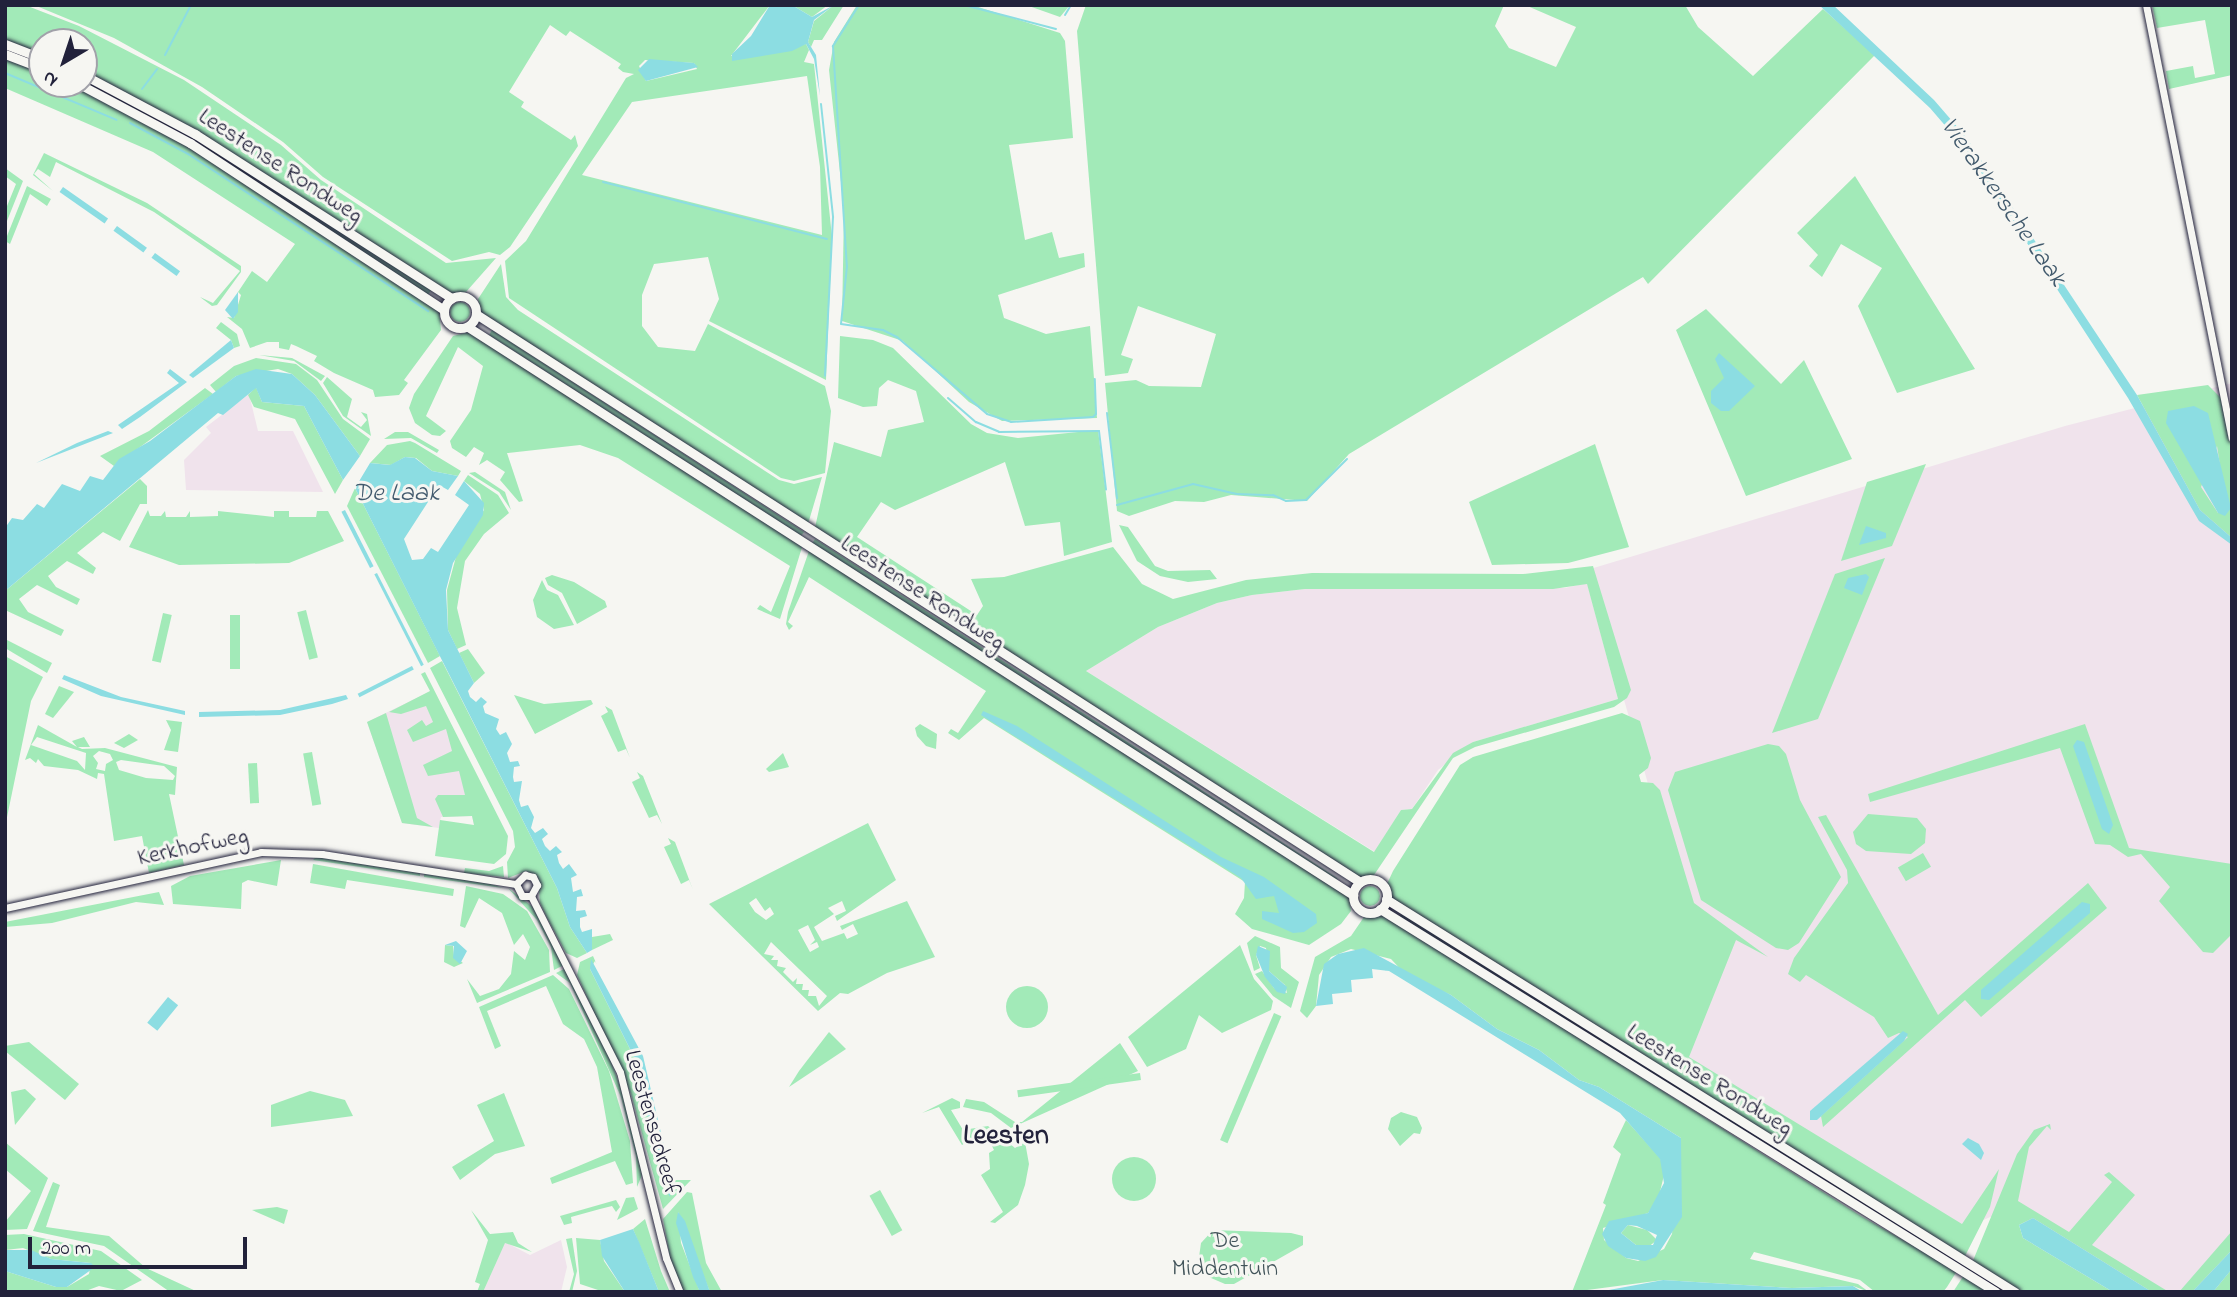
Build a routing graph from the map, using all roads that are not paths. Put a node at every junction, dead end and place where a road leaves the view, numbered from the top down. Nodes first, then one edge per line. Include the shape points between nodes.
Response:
1 (2146, 5) edge
2 (5, 44) edge
3 (28, 53) edge
4 (5, 54) edge
5 (28, 63) edge
6 (98, 82) edge
7 (98, 94) edge
8 (451, 298) junction
9 (444, 310) junction
10 (476, 314) junction
11 (468, 327) junction
12 (2232, 438) edge
13 (802, 534) junction
14 (814, 542) junction
15 (1360, 882) junction
16 (516, 884) junction
17 (1353, 895) junction
18 (531, 896) junction
19 (1386, 899) junction
20 (5, 908) edge
21 (1380, 909) junction
22 (680, 1292) edge
23 (1996, 1292) edge
24 (2015, 1292) edge

1 - 12 street
2 - 3 main road
4 - 5 main road
6 - 8 main road, Leestense Rondweg via 195,134
7 - 9 main road, Leestense Rondweg via 190,143
8 - 9 main road
8 - 10 main road via 470,299
9 - 11 main road via 449,325
10 - 11 main road
10 - 13 main road, Leestense Rondweg
11 - 13 main road, Leestense Rondweg
13 - 14 main road, Leestense Rondweg
14 - 15 main road, Leestense Rondweg
14 - 17 main road, Leestense Rondweg
15 - 17 main road
15 - 19 main road via 1377,881
16 - 18 street via 522,896
16 - 18 street via 525,875 533,877 537,885
16 - 20 street, Kerkhofweg via 322,854 261,852
17 - 21 main road via 1363,911
18 - 22 street, Leestensedreef via 620,1072 666,1258
19 - 21 main road
19 - 24 main road, Leestense Rondweg
21 - 23 main road, Leestense Rondweg

